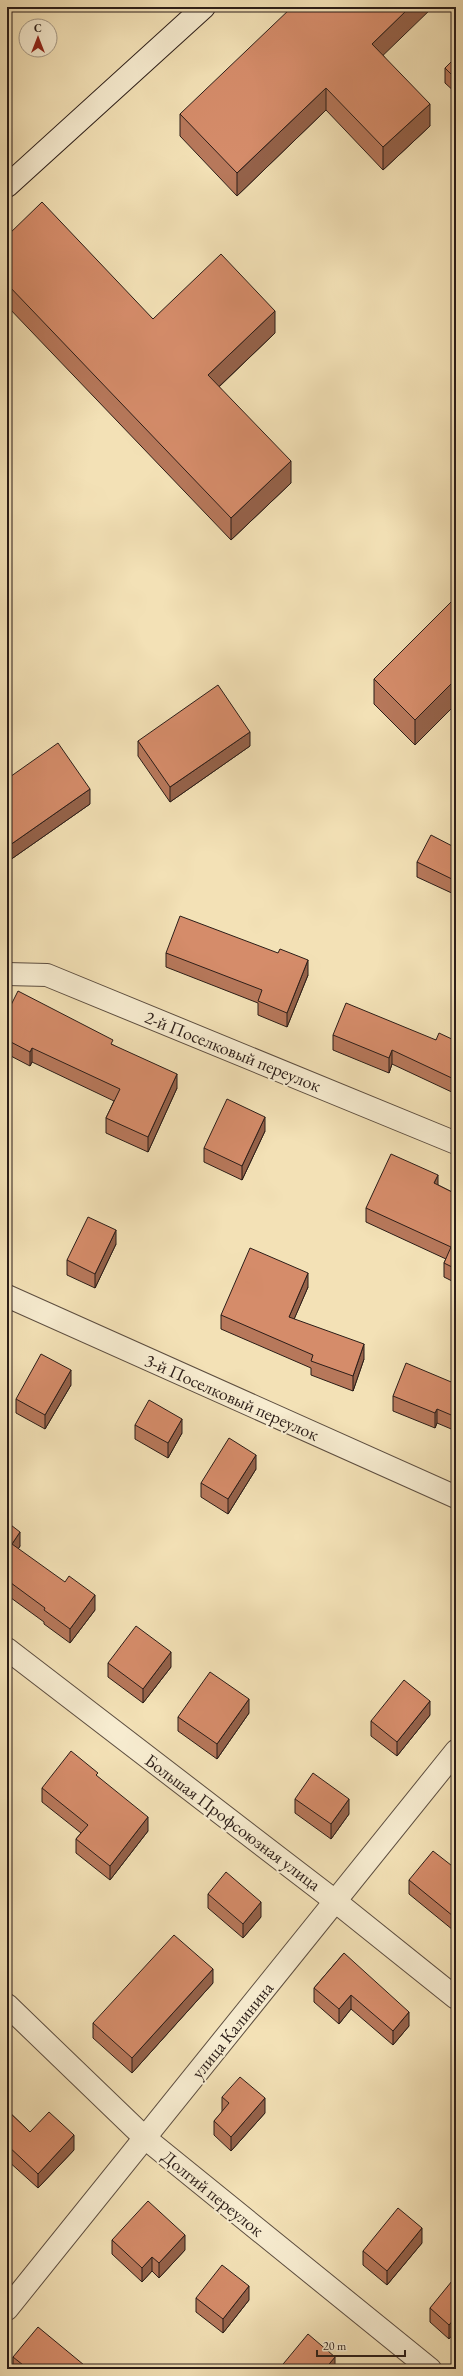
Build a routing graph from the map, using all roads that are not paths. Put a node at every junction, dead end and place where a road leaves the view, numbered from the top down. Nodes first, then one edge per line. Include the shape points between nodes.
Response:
1 (204, 7) edge
2 (7, 186) edge
3 (7, 974) edge
4 (456, 1143) edge
5 (7, 1296) edge
6 (456, 1497) edge
7 (7, 1649) edge
8 (456, 1751) edge
9 (336, 1901) junction
10 (456, 1998) edge
11 (7, 2005) edge
12 (144, 2138) junction
13 (7, 2309) edge
14 (430, 2369) edge

1 - 2 street
3 - 4 street, 2-й Поселковый переулок via 46,975
5 - 6 street, 3-й Поселковый переулок
7 - 9 street, Большая Профсоюзная улица
8 - 9 street, улица Калинина
9 - 10 street, Большая Профсоюзная улица
9 - 12 street, улица Калинина
11 - 12 street, Долгий переулок
12 - 13 street, улица Калинина
12 - 14 street, Долгий переулок

